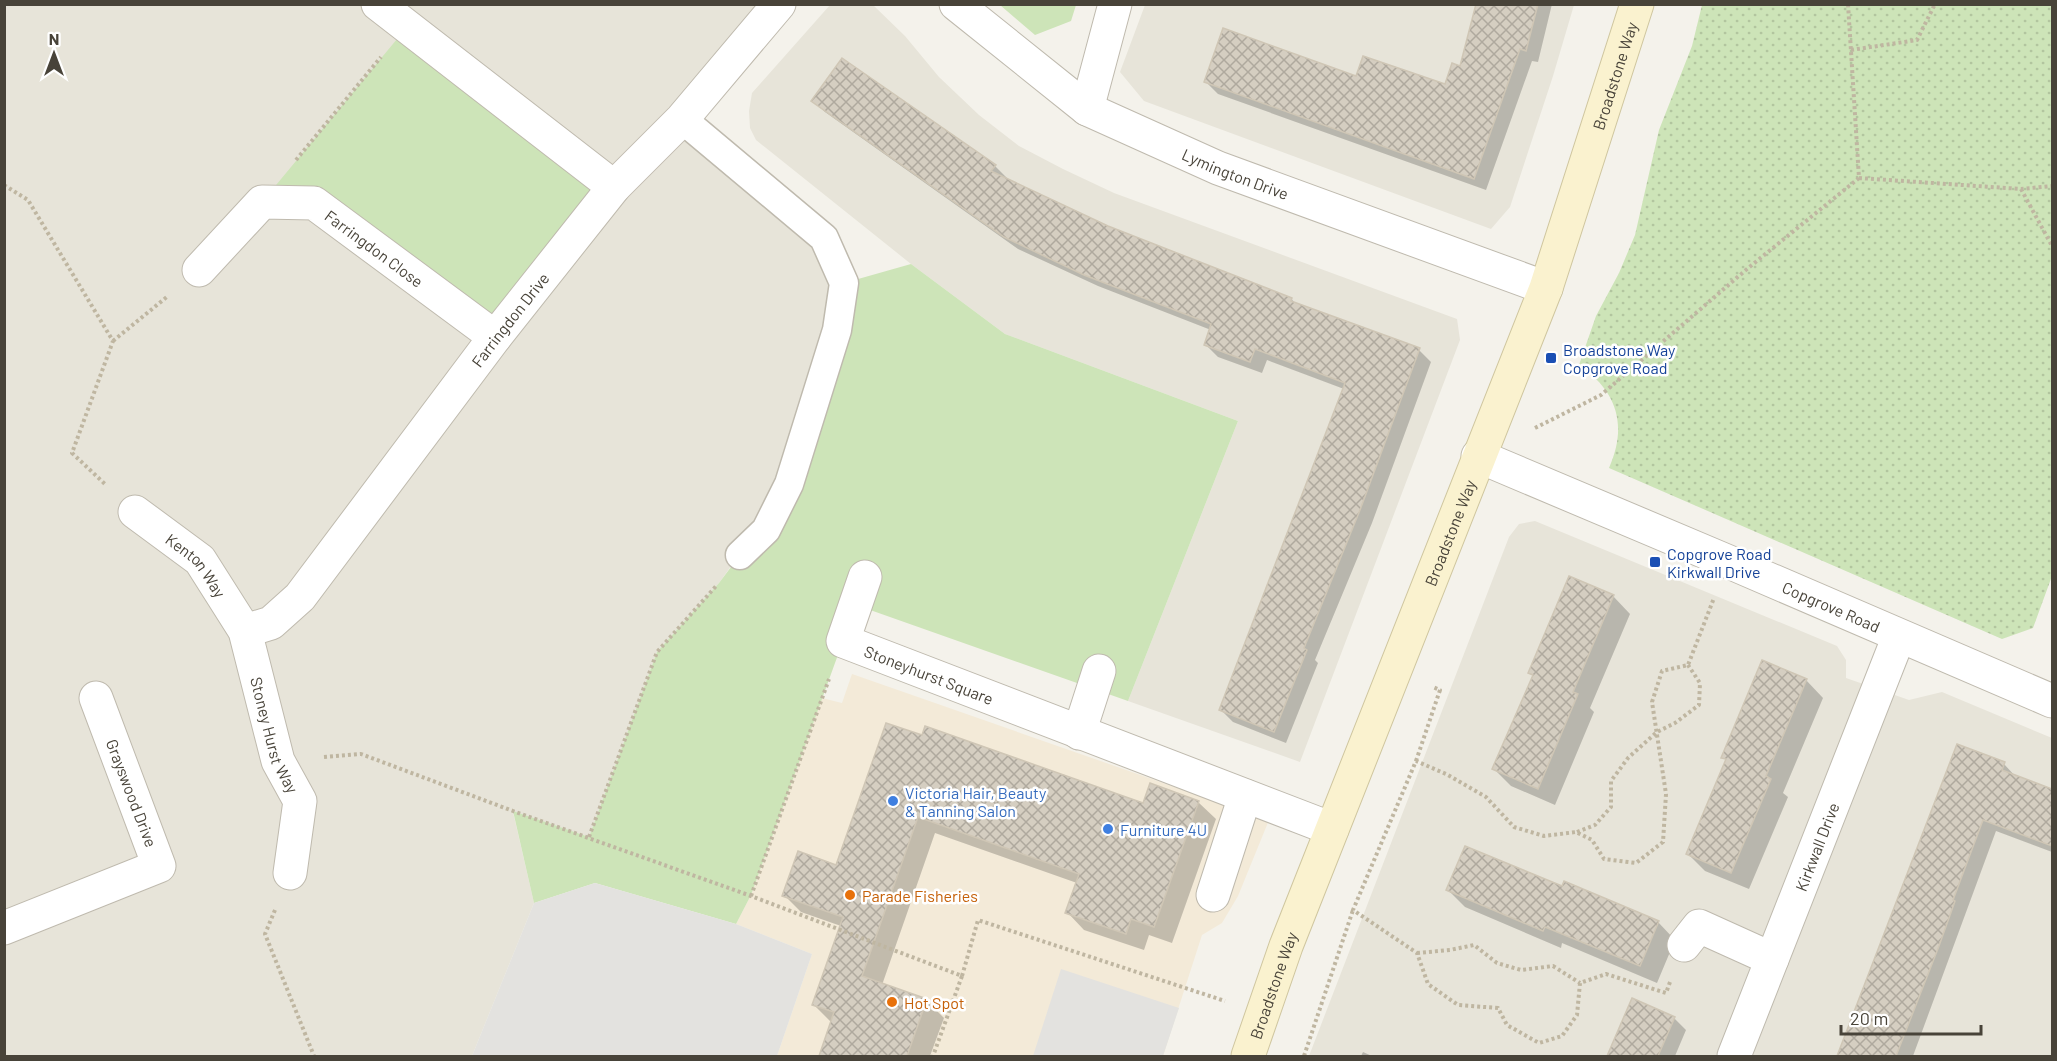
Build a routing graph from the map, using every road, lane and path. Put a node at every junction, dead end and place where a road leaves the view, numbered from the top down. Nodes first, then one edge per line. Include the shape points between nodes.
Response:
1 (378, 4) edge
2 (779, 4) edge
3 (956, 4) edge
4 (1115, 4) edge
5 (1637, 4) edge
6 (1848, 4) edge
7 (1935, 4) edge
8 (406, 27) junction
9 (1851, 50) junction
10 (1087, 109) junction
11 (682, 119) junction
12 (1859, 178) junction
13 (4, 186) edge
14 (2052, 186) edge
15 (614, 187) junction
16 (2021, 189) junction
17 (262, 202) junction
18 (2052, 246) edge
19 (199, 270) joint
20 (1546, 288) junction
21 (495, 337) junction
22 (113, 341) junction
23 (1478, 456) junction
24 (135, 512) joint
25 (740, 555) joint
26 (1729, 562) junction
27 (865, 577) dead end
28 (245, 631) junction
29 (1899, 636) junction
30 (843, 641) junction
31 (1688, 665) junction
32 (1099, 670) dead end
33 (2050, 691) edge
34 (96, 698) dead end
35 (1657, 732) junction
36 (1079, 733) junction
37 (278, 761) junction
38 (1245, 796) junction
39 (1332, 829) junction
40 (1576, 832) junction
41 (589, 837) junction
42 (290, 873) joint
43 (1213, 895) dead end
44 (751, 896) junction
45 (1353, 910) junction
46 (4, 928) edge
47 (1684, 945) joint
48 (1417, 953) junction
49 (1772, 958) junction
50 (962, 976) junction
51 (1580, 983) junction
52 (1263, 1013) junction
53 (314, 1056) edge
54 (933, 1056) edge
55 (1248, 1056) edge
56 (1304, 1056) edge
57 (1734, 1056) edge

1 - 8 street
2 - 11 street, Farringdon Drive
3 - 10 street, Lymington Drive
4 - 10 street
5 - 20 street, Broadstone Way
6 - 9 path
7 - 9 path via 1917,40
8 - 15 street
8 - 17 path
9 - 12 path
10 - 20 street, Lymington Drive via 1218,168
11 - 15 street, Farringdon Drive
11 - 25 lane via 824,238 844,283 837,330 789,484 766,530
12 - 16 path
12 - 23 path via 1601,395
13 - 22 path via 28,200
14 - 16 path
15 - 21 street, Farringdon Drive
16 - 18 path
17 - 19 street
17 - 21 street, Farringdon Close via 314,203
19 - 22 path
20 - 23 street, Broadstone Way
21 - 28 street, Farringdon Drive via 300,597 271,623
22 - 24 path via 72,453
23 - 26 street, Copgrove Road
23 - 39 street, Broadstone Way
24 - 28 street, Kenton Way via 200,560
25 - 41 path via 657,652
26 - 29 street, Copgrove Road
26 - 31 path
27 - 30 street, Stoneyhurst Square
28 - 37 street, Stoney Hurst Way
29 - 33 street, Copgrove Road
29 - 49 street, Kirkwall Drive
30 - 36 street, Stoneyhurst Square
30 - 44 path
31 - 35 path via 1662,670 1652,702
31 - 35 path via 1700,683 1698,705
32 - 36 street
34 - 46 street, Grayswood Drive via 159,866
35 - 40 path via 1628,758 1611,781 1611,807 1595,825
35 - 40 path via 1666,794 1663,842 1636,863 1604,859 1592,840
36 - 38 street, Stoneyhurst Square
37 - 41 path via 361,754
37 - 42 street, Stoney Hurst Way via 300,801
38 - 39 street, Stoneyhurst Square
38 - 43 street
39 - 52 street, Broadstone Way
40 - 45 path via 1544,836 1514,827 1486,797 1416,761
41 - 44 path
42 - 53 path via 266,934
44 - 50 path
45 - 48 path
45 - 56 path
47 - 49 street via 1699,926
47 - 51 path via 1666,993 1606,974
48 - 51 path via 1473,945 1497,963 1521,970 1553,966
48 - 51 path via 1428,984 1458,1005 1498,1008 1507,1025 1539,1043 1563,1036 1577,1015
49 - 57 street, Kirkwall Drive
50 - 52 path via 978,920
50 - 54 path
52 - 55 street, Broadstone Way

